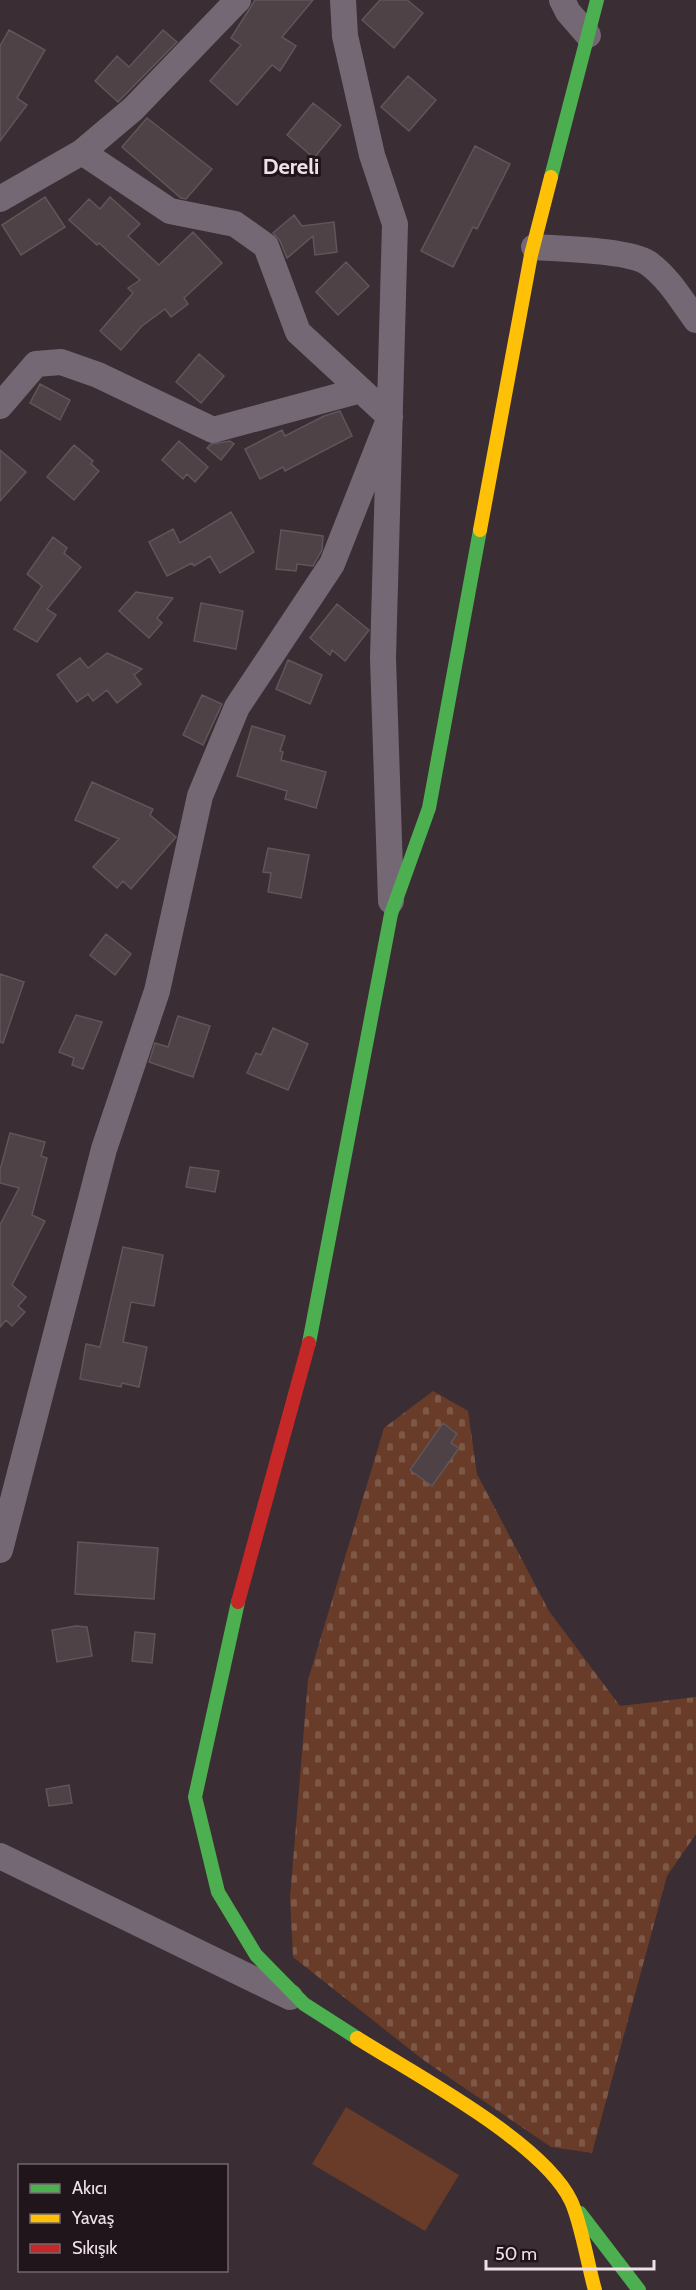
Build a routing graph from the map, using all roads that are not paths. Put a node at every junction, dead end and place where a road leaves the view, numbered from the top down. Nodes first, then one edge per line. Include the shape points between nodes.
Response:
1 (238, 0) edge
2 (343, 0) edge
3 (562, 0) edge
4 (597, 0) edge
5 (588, 35) junction
6 (82, 152) junction
7 (0, 199) edge
8 (534, 246) junction
9 (696, 320) edge
10 (361, 390) junction
11 (0, 406) edge
12 (390, 417) junction
13 (391, 914) junction
14 (0, 1550) edge
15 (0, 1856) edge
16 (304, 2004) junction
17 (571, 2201) junction
18 (595, 2290) edge
19 (639, 2290) edge

1 - 6 street via 133,109
2 - 12 street via 345,36 372,155 395,224
3 - 5 street
4 - 5 street
5 - 8 street
6 - 7 street
6 - 10 street via 170,211 235,224 266,246 298,332
8 - 9 street via 610,253 647,262
8 - 13 street via 429,808
10 - 11 street via 213,430 98,375 61,362 36,364
10 - 12 street
12 - 13 street via 383,658
12 - 14 street via 332,564 237,707 200,796 157,991 104,1149
13 - 16 street via 312,1330 232,1625 195,1797 218,1892 256,1955
15 - 16 street
16 - 17 street via 503,2131 544,2164
17 - 18 street
17 - 19 street

